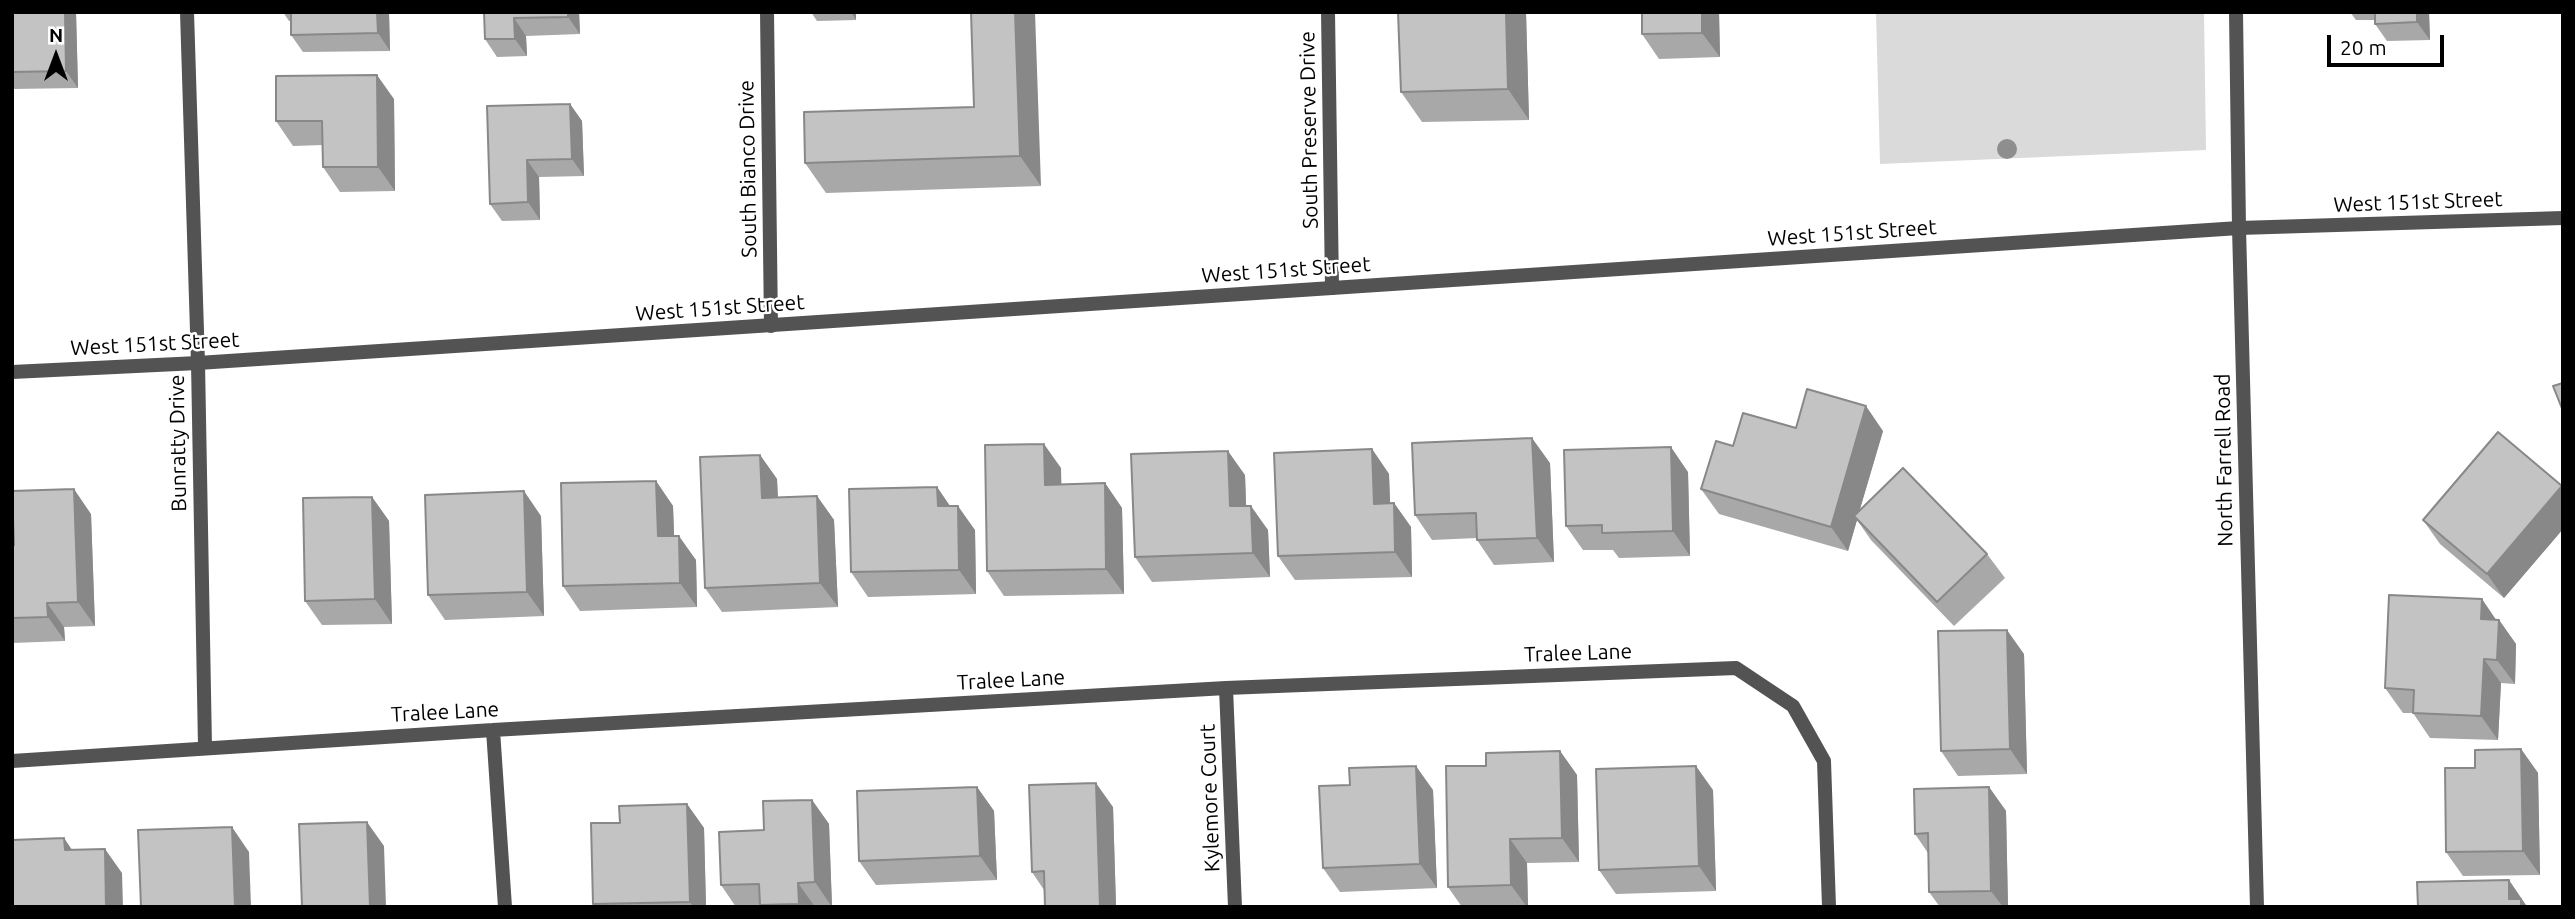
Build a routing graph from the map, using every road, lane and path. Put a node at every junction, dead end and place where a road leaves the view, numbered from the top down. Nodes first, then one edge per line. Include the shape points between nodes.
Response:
1 (187, 12) edge
2 (768, 12) edge
3 (1328, 12) edge
4 (2236, 12) edge
5 (2563, 218) edge
6 (2239, 228) junction
7 (1332, 288) junction
8 (771, 326) junction
9 (198, 363) junction
10 (12, 372) edge
11 (1226, 688) junction
12 (493, 730) junction
13 (205, 747) junction
14 (12, 761) edge
15 (505, 907) edge
16 (1235, 907) edge
17 (1829, 907) edge
18 (2257, 907) edge

1 - 9 street, Bunratty Drive
2 - 8 street, South Bianco Drive
3 - 7 street, South Preserve Drive
4 - 6 street, North Farrell Road
5 - 6 street, West 151st Street
6 - 7 street, West 151st Street
6 - 18 street, North Farrell Road
7 - 8 street, West 151st Street
8 - 9 street, West 151st Street
9 - 10 street, West 151st Street
9 - 13 street, Bunratty Drive
11 - 12 street, Tralee Lane
11 - 16 street, Kylemore Court
11 - 17 street, Tralee Lane via 1736,668 1793,706 1824,761
12 - 13 street, Tralee Lane
12 - 15 street
13 - 14 street, Tralee Lane

